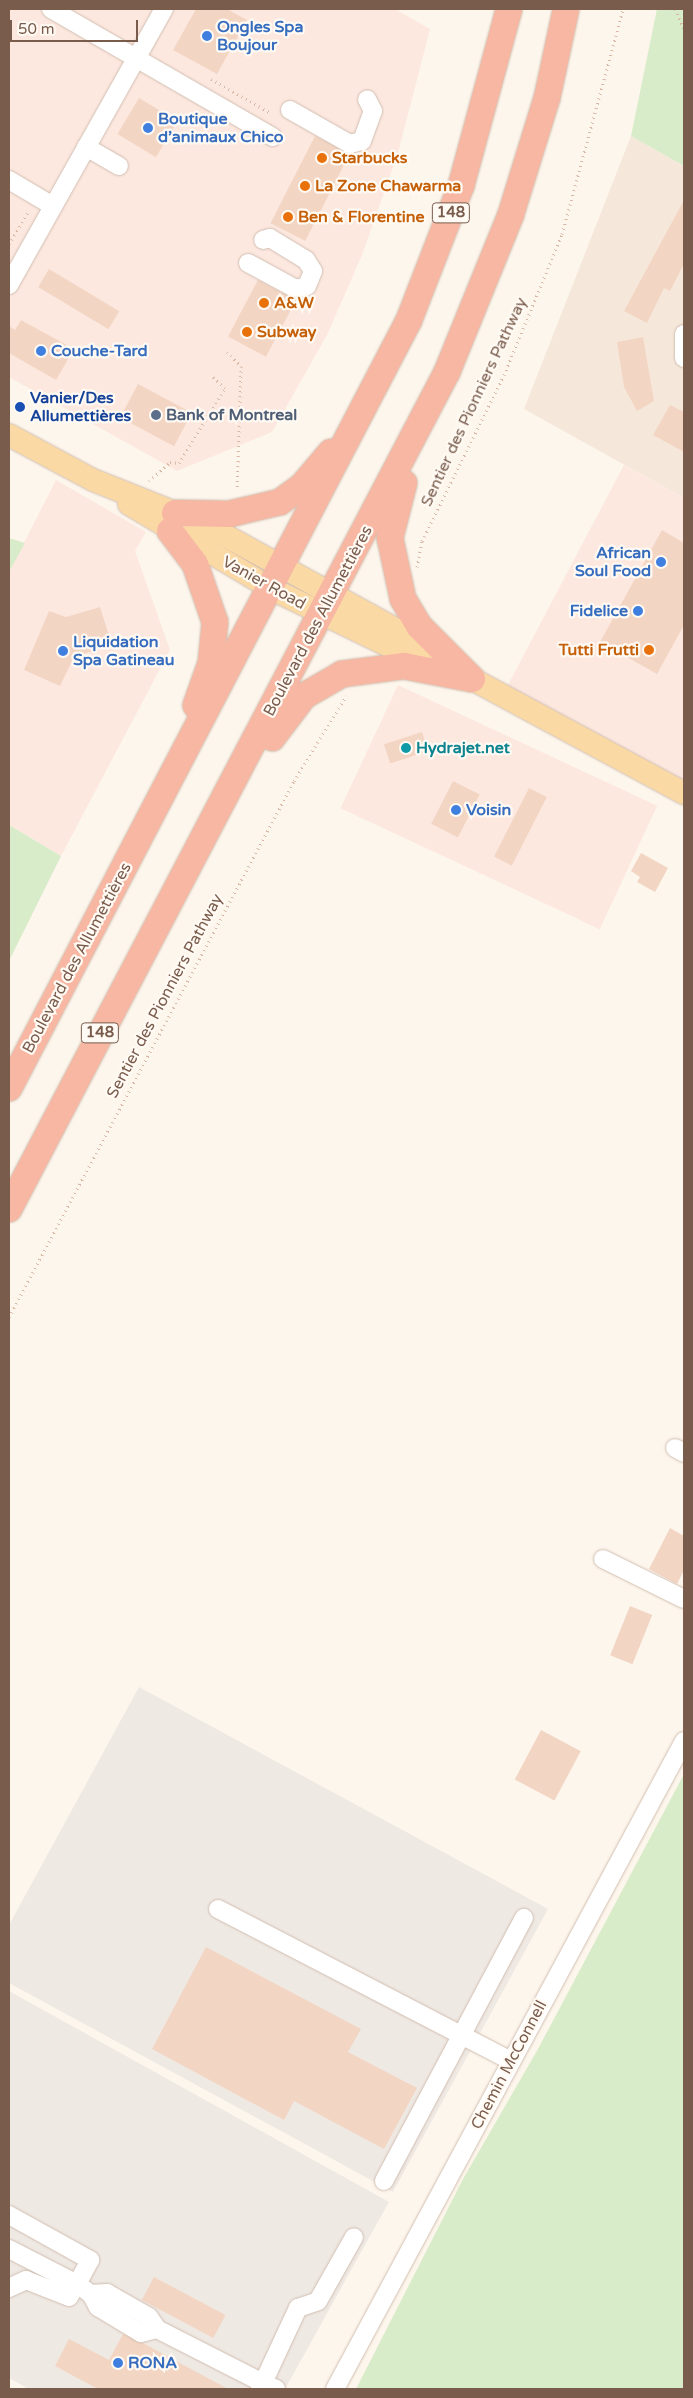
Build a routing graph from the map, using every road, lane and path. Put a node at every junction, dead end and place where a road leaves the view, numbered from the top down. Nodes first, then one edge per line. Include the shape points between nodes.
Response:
1 (51, 9) edge
2 (164, 9) edge
3 (509, 9) edge
4 (566, 9) edge
5 (623, 9) edge
6 (675, 9) edge
7 (684, 29) edge
8 (138, 57) junction
9 (204, 75) dead end
10 (367, 99) dead end
11 (290, 110) dead end
12 (269, 112) dead end
13 (273, 137) dead end
14 (86, 147) junction
15 (119, 166) dead end
16 (9, 180) edge
17 (53, 206) junction
18 (31, 208) dead end
19 (263, 240) dead end
20 (9, 244) edge
21 (248, 263) dead end
22 (9, 285) edge
23 (684, 334) edge
24 (227, 352) dead end
25 (684, 358) edge
26 (212, 376) dead end
27 (366, 408) junction
28 (423, 422) junction
29 (9, 435) edge
30 (148, 482) dead end
31 (236, 500) dead end
32 (173, 522) junction
33 (412, 573) dead end
34 (278, 578) junction
35 (328, 604) junction
36 (472, 679) junction
37 (345, 689) dead end
38 (684, 793) edge
39 (147, 826) junction
40 (192, 857) junction
41 (9, 1088) edge
42 (9, 1210) edge
43 (9, 1317) edge
44 (603, 1559) dead end
45 (684, 1599) edge
46 (684, 1742) edge
47 (218, 1909) dead end
48 (524, 1918) dead end
49 (461, 2036) junction
50 (511, 2062) junction
51 (384, 2181) dead end
52 (9, 2215) edge
53 (354, 2238) dead end
54 (9, 2249) edge
55 (9, 2272) edge
56 (26, 2280) junction
57 (77, 2284) junction
58 (9, 2288) edge
59 (267, 2387) edge
60 (335, 2389) edge

1 - 8 street
2 - 8 street
3 - 27 highway, Boulevard des Allumettières / 148 via 461,186 408,320
4 - 28 highway, Boulevard des Allumettières / 148 via 547,98 512,214 471,318
5 - 33 path, Sentier des Pionniers Pathway via 588,148 547,273 504,375 422,541 419,565
6 - 7 path
8 - 13 street
8 - 14 street
9 - 12 path
10 - 11 street via 373,111 362,142 350,144
14 - 15 street
14 - 17 street
16 - 17 street
17 - 22 street
18 - 20 path
19 - 21 street via 270,238 306,260 313,271 307,286 296,289
23 - 25 street
24 - 31 path via 241,366
26 - 30 path via 225,388 200,430 180,463 170,462
27 - 32 highway via 303,485 280,502
27 - 34 highway, Boulevard des Allumettières / 148
28 - 35 highway, Boulevard des Allumettières / 148
28 - 36 highway via 392,522 390,555 402,599 414,619
29 - 32 main road, Vanier Road
32 - 34 main road, Vanier Road
32 - 39 highway via 205,584 215,622 215,642 201,690
34 - 35 main road, Vanier Road
34 - 39 highway, Boulevard des Allumettières / 148
35 - 36 main road, Vanier Road via 413,639
35 - 40 highway, Boulevard des Allumettières / 148
36 - 38 main road, Vanier Road
36 - 40 highway via 404,666 379,667 342,674 317,686 291,710
37 - 43 path, Sentier des Pionniers Pathway via 346,698 311,750
39 - 41 highway, Boulevard des Allumettières / 148
40 - 42 highway, Boulevard des Allumettières / 148
44 - 45 street
46 - 50 street, Chemin McConnell
47 - 49 street
48 - 49 street
49 - 50 street
49 - 51 street
50 - 60 street, Chemin McConnell
52 - 57 street via 90,2260
53 - 59 street via 318,2301 298,2308
54 - 57 street
55 - 56 street
56 - 57 street via 69,2297
56 - 58 street
57 - 59 street via 92,2294 107,2293 149,2317 156,2329

